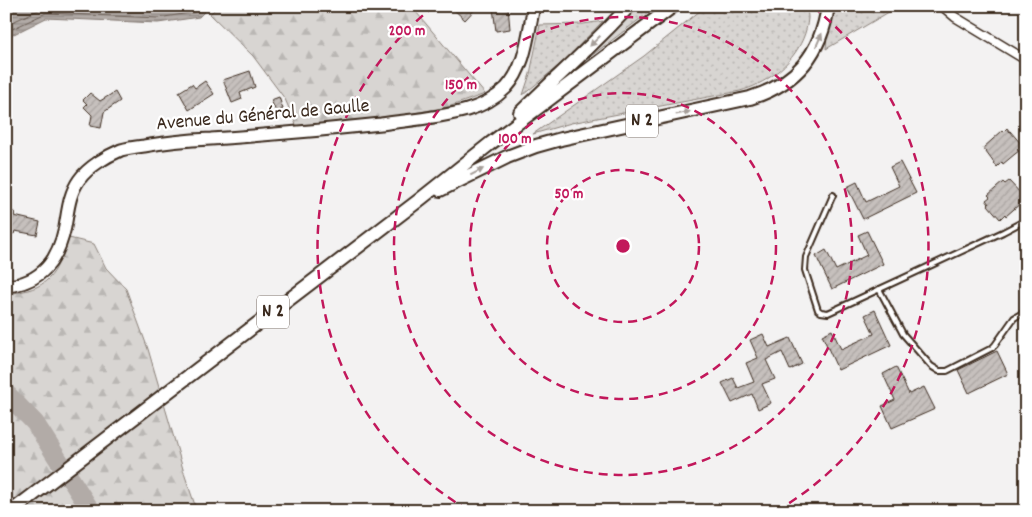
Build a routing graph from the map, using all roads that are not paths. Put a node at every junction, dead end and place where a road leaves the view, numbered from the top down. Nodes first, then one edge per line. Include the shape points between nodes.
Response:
1 (534, 6) edge
2 (629, 6) edge
3 (673, 6) edge
4 (828, 6) edge
5 (942, 6) edge
6 (1026, 60) edge
7 (491, 143) junction
8 (833, 195) dead end
9 (418, 201) junction
10 (1026, 220) edge
11 (6, 286) edge
12 (879, 289) junction
13 (1026, 311) edge
14 (12, 511) edge

1 - 11 main road, Avenue du Général de Gaulle via 524,54 516,74 506,88 481,105 467,110 431,118 318,131 171,142 124,149 109,155 79,180 69,201 60,247 47,268 26,282
2 -> 7 main road, N 2
3 - 7 main road, N 2
9 -> 4 main road, N 2 via 536,146 741,100 780,86 800,70 813,52 826,22
5 - 6 street
7 - 9 main road, N 2
8 - 12 lane via 805,264 818,310 828,313
9 - 14 main road, N 2
10 - 12 lane
12 - 13 lane via 903,334 939,371 947,371 992,348 1014,318

